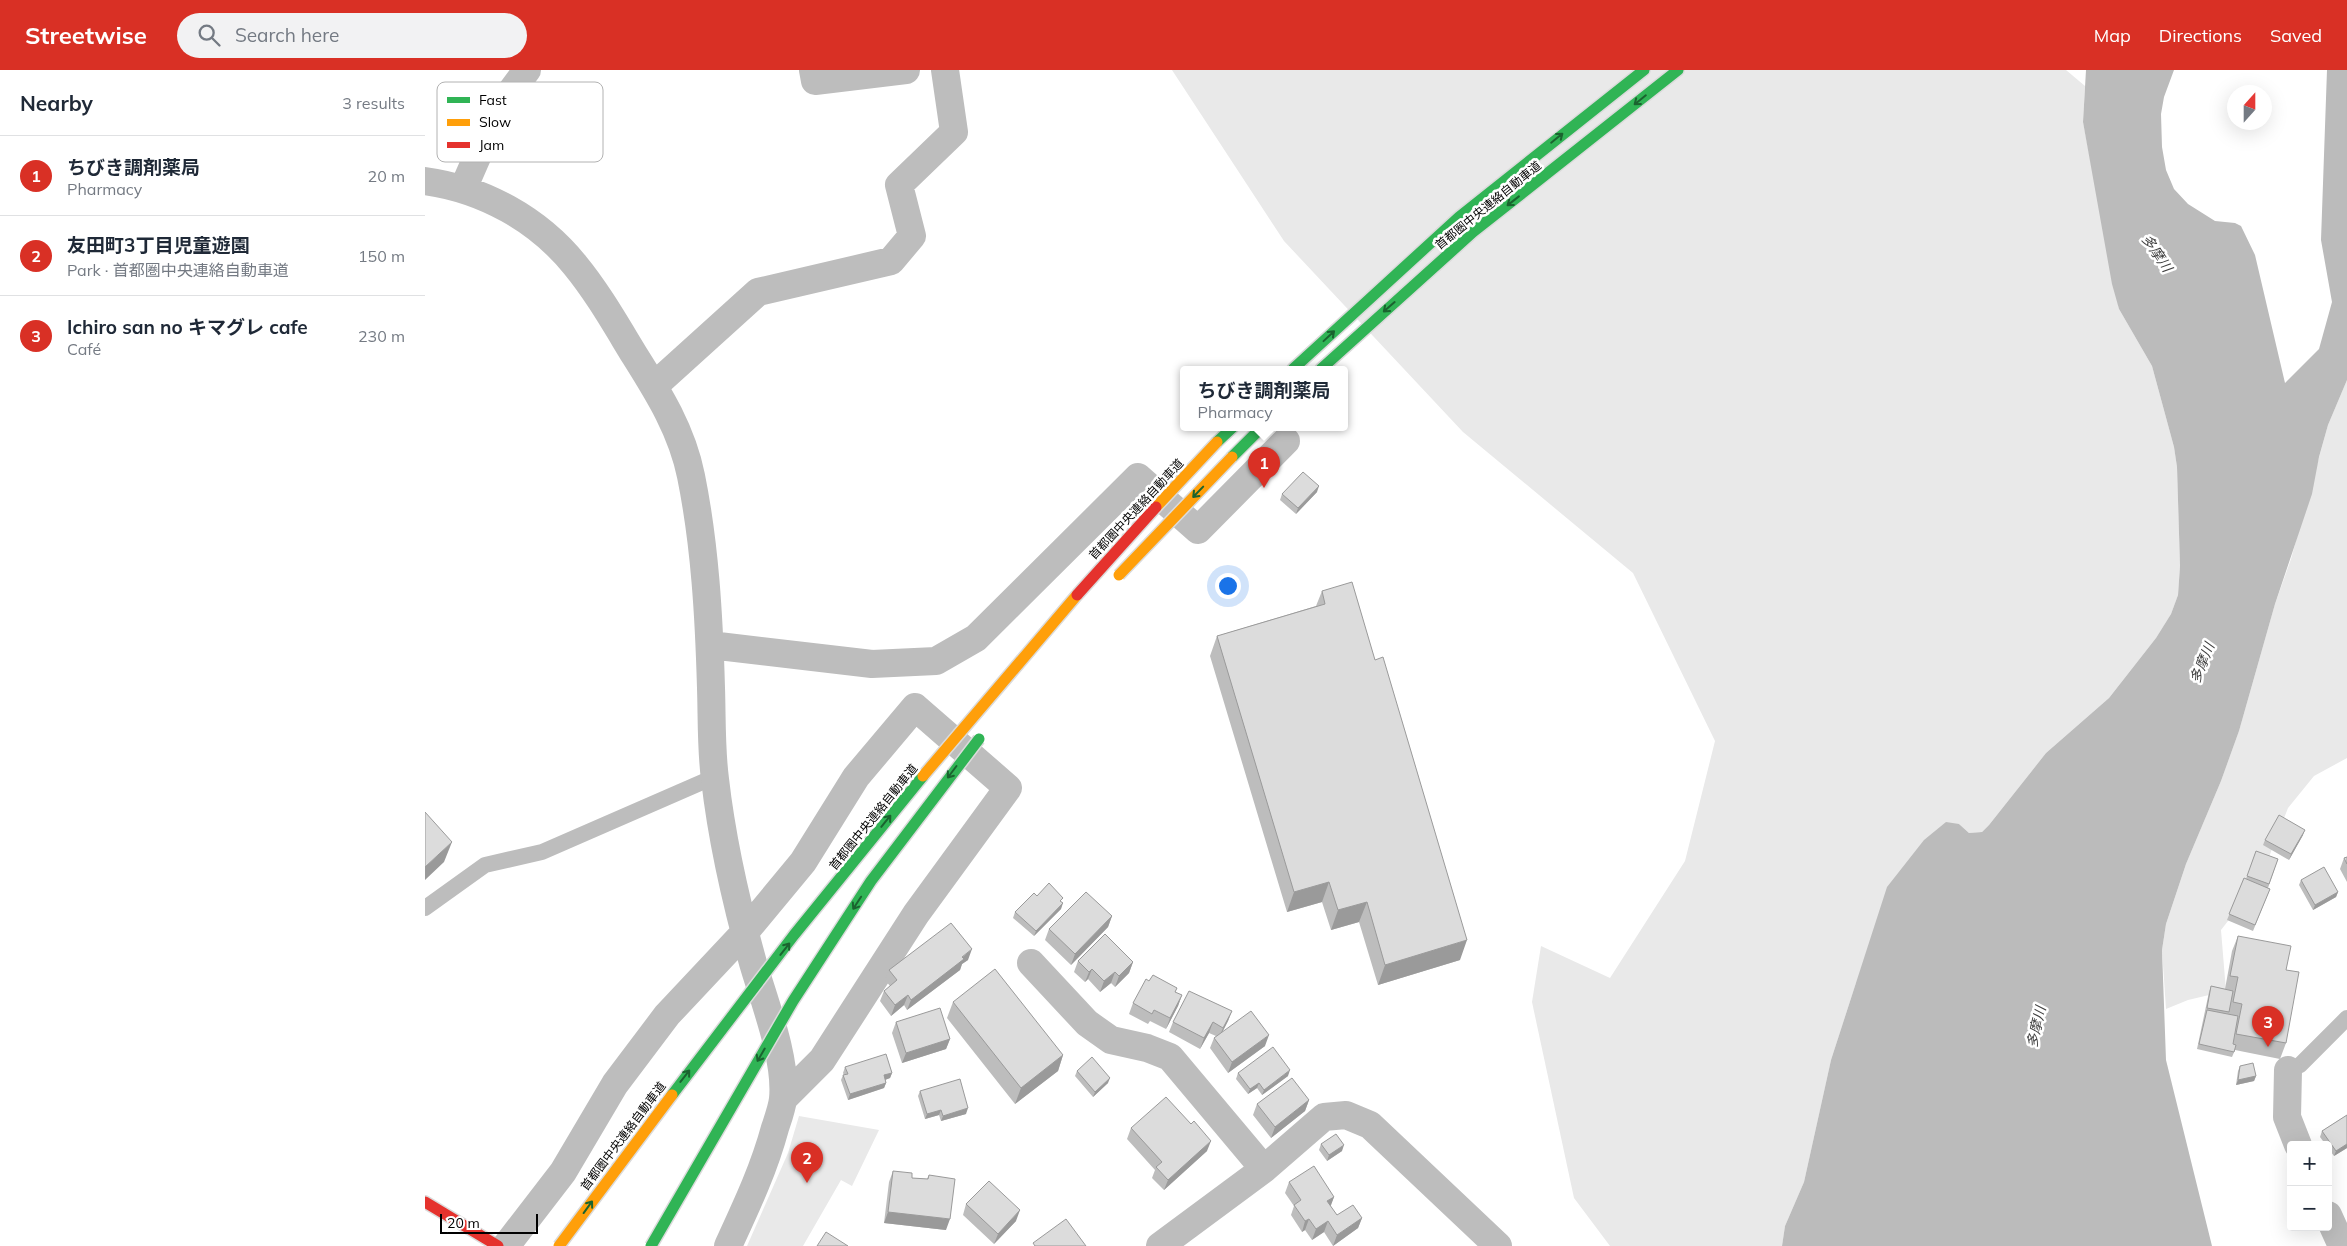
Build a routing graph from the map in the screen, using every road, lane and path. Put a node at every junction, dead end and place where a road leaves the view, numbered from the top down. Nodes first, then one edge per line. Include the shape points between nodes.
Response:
1 (527, 70) edge
2 (813, 70) edge
3 (906, 70) edge
4 (945, 70) edge
5 (1644, 70) edge
6 (1678, 70) edge
7 (518, 82) edge
8 (474, 162) edge
9 (425, 181) edge
10 (463, 189) junction
11 (1296, 366) edge
12 (1324, 366) edge
13 (654, 386) junction
14 (1229, 431) edge
15 (1258, 431) edge
16 (1286, 441) dead end
17 (1114, 581) dead end
18 (709, 645) junction
19 (986, 730) dead end
20 (715, 777) junction
21 (425, 908) edge
22 (745, 932) junction
23 (1031, 963) dead end
24 (2347, 1018) edge
25 (2288, 1070) joint
26 (783, 1098) junction
27 (2296, 1141) edge
28 (1264, 1168) junction
29 (425, 1202) edge
30 (2332, 1224) edge
31 (498, 1246) edge
32 (506, 1246) edge
33 (559, 1246) edge
34 (651, 1246) edge
35 (728, 1246) edge
36 (1160, 1246) edge
37 (1498, 1246) edge
38 (2342, 1246) edge

1 - 7 street
2 - 3 street via 815,81
4 - 13 street via 954,132 899,185 912,236 891,261 758,292
11 -> 5 highway, 首都圏中央連絡自動車道 via 1459,217
6 -> 12 highway, 首都圏中央連絡自動車道 via 1473,232
8 - 10 street
9 - 10 street
10 - 13 street via 500,204 527,220 573,262 594,289
13 - 18 street via 675,426 691,473 700,528
33 -> 14 highway, 首都圏中央連絡自動車道, bridge via 662,1105 861,852 985,701 1125,539
15 -> 17 highway, bridge
16 - 18 street via 1198,530 1138,476 976,638 936,661 872,664
18 - 20 street
19 -> 34 highway, bridge via 871,882 793,1001
20 - 21 lane via 542,852 485,866
20 - 22 street via 728,861
22 - 26 street via 781,1062
22 - 26 street via 803,862 856,777 915,707 1008,788 916,914 822,1060
22 - 32 street via 667,1015 615,1084 563,1172
23 - 28 street via 1087,1023 1111,1040 1170,1057
24 - 25 lane via 2300,1064
25 - 27 street via 2287,1117
26 - 35 street via 764,1167
28 - 36 street
28 - 37 street via 1323,1117 1346,1115 1370,1125
29 - 31 highway
30 - 38 street

